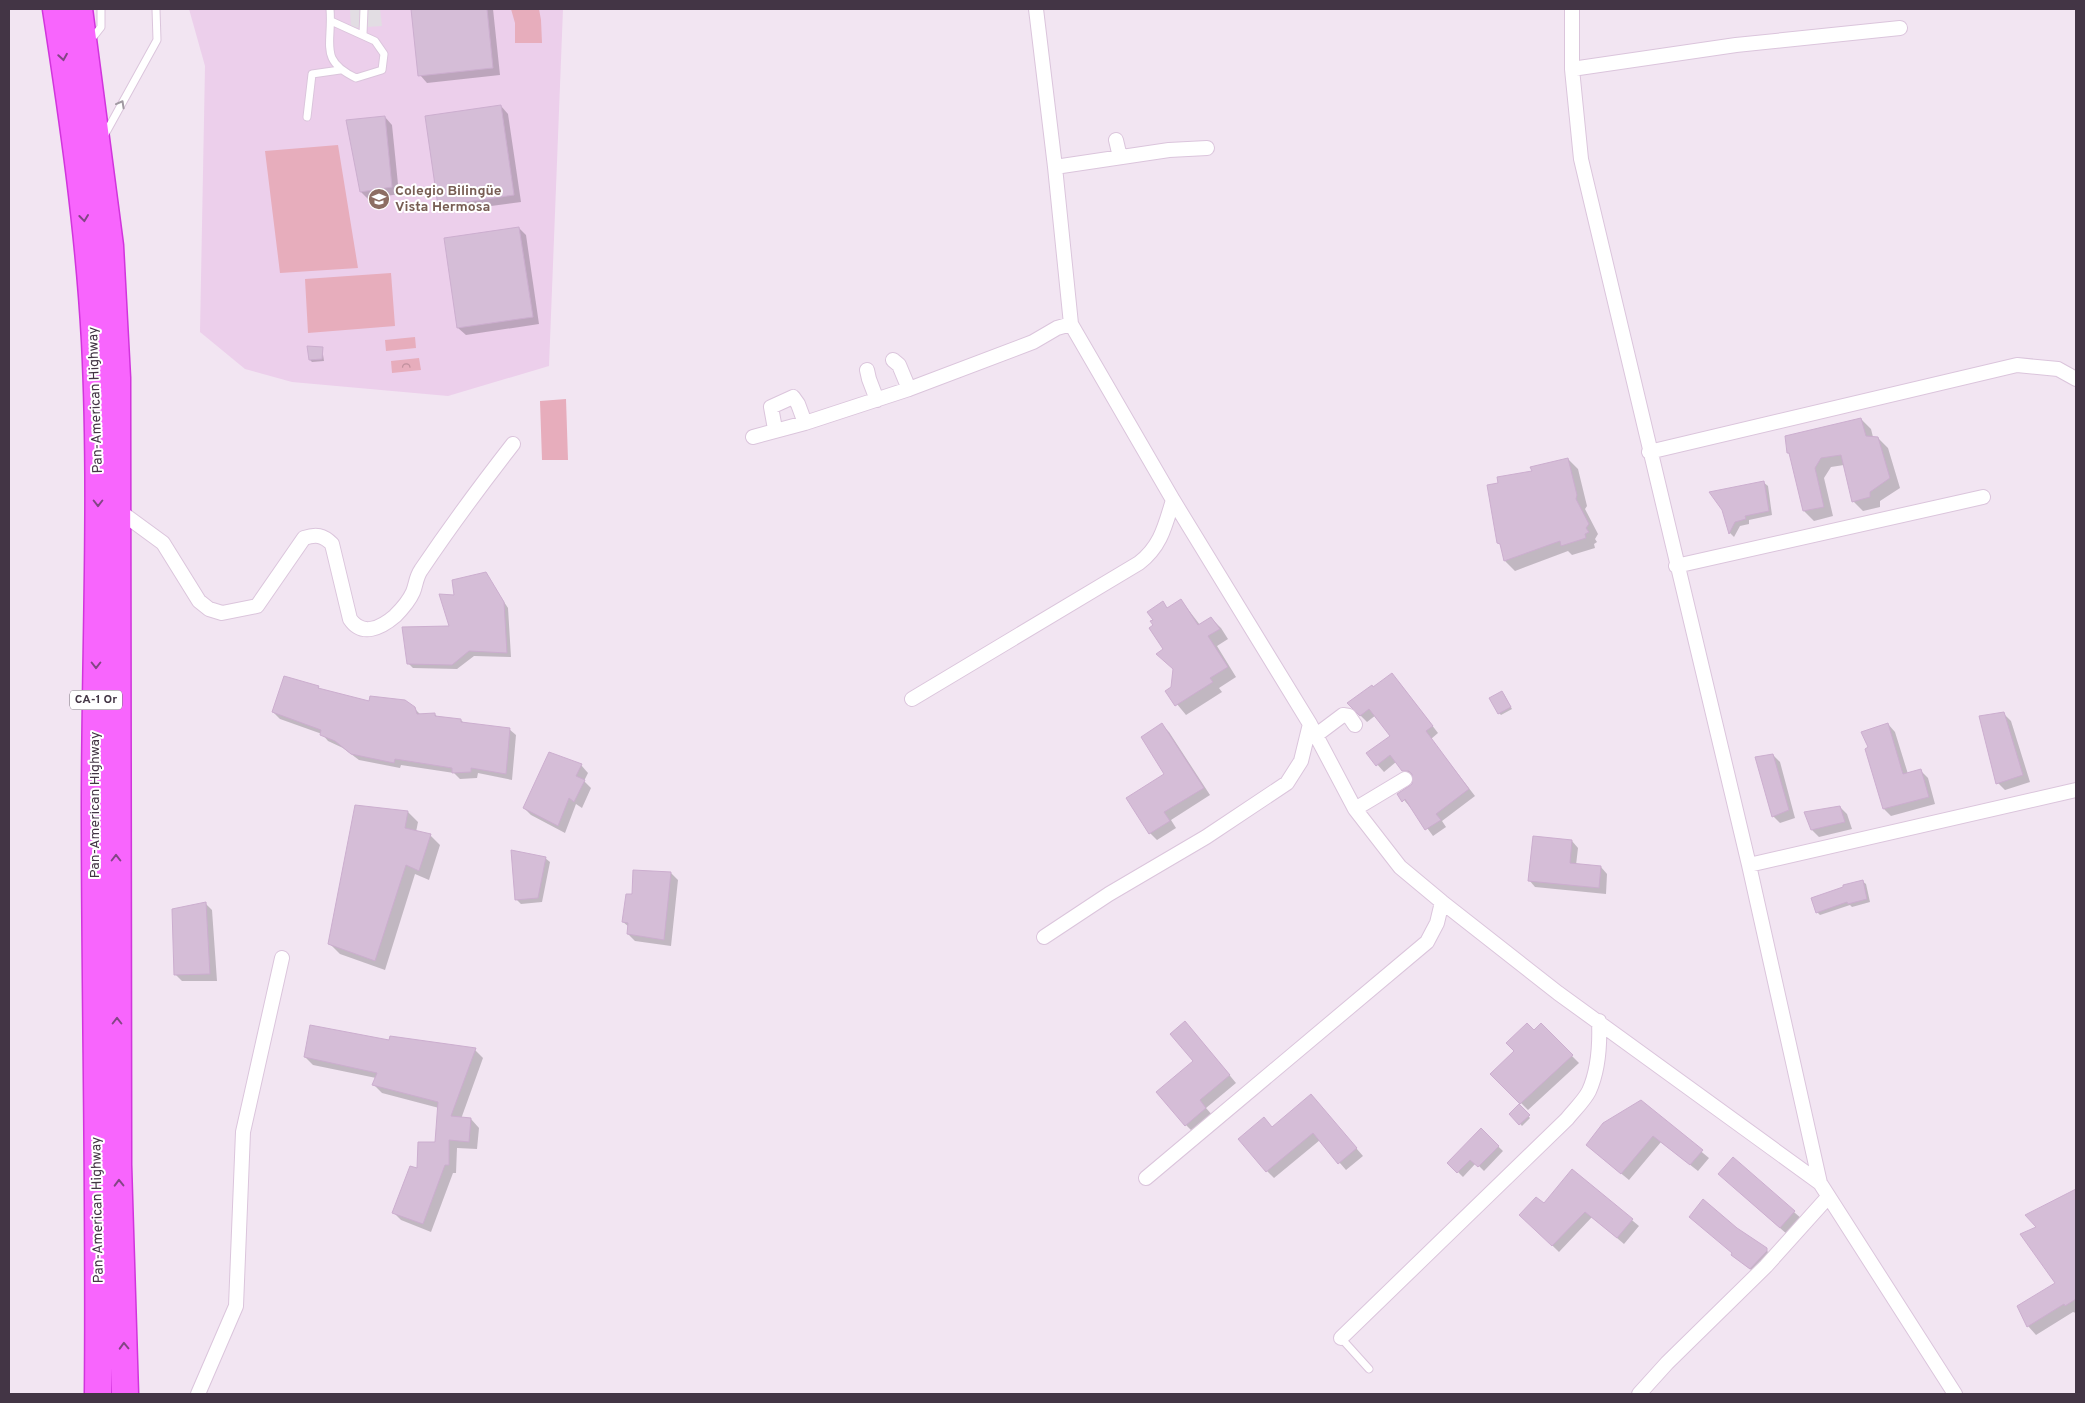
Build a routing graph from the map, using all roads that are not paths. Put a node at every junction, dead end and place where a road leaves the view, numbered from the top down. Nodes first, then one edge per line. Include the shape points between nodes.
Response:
1 (56, 9) edge
2 (79, 9) edge
3 (101, 9) edge
4 (156, 9) edge
5 (330, 9) edge
6 (364, 9) edge
7 (1036, 9) edge
8 (1572, 9) edge
9 (331, 21) junction
10 (1900, 28) dead end
11 (363, 34) junction
12 (84, 46) junction
13 (1572, 69) junction
14 (340, 70) junction
15 (307, 116) dead end
16 (1116, 140) dead end
17 (98, 147) junction
18 (1207, 148) dead end
19 (1120, 157) junction
20 (1055, 167) junction
21 (1071, 324) junction
22 (893, 360) dead end
23 (867, 370) dead end
24 (2076, 379) edge
25 (909, 389) junction
26 (877, 400) junction
27 (804, 424) junction
28 (775, 429) junction
29 (754, 437) dead end
30 (513, 444) dead end
31 (1649, 452) junction
32 (1983, 497) dead end
33 (1174, 500) junction
34 (118, 510) junction
35 (1676, 566) junction
36 (912, 699) dead end
37 (1355, 725) dead end
38 (1312, 730) junction
39 (1405, 779) dead end
40 (2076, 790) edge
41 (1355, 809) junction
42 (1749, 865) junction
43 (1442, 902) junction
44 (1044, 936) dead end
45 (282, 958) dead end
46 (1599, 1021) junction
47 (1146, 1178) dead end
48 (1820, 1183) junction
49 (1828, 1197) junction
50 (1341, 1338) joint
51 (1369, 1369) dead end
52 (98, 1394) edge
53 (125, 1394) edge
54 (198, 1394) edge
55 (1639, 1394) edge
56 (1955, 1394) edge

1 -> 52 highway, Pan-American Highway / CA-1 Or via 88,250 96,360
2 - 12 highway, Pan-American Highway / CA-1 Or
3 - 12 lane via 101,27
17 -> 4 lane via 157,40
5 - 9 lane
6 - 11 lane
7 - 20 street
8 - 13 street
9 - 11 lane
9 - 14 lane via 331,60
10 - 13 street via 1736,45
11 - 14 lane via 375,41 384,54 382,70 356,78
12 - 17 highway, Pan-American Highway / CA-1 Or
13 - 31 street via 1581,158
14 - 15 lane via 312,74
16 - 19 street
17 - 34 highway, Pan-American Highway / CA-1 Or via 114,312
18 - 19 street
19 - 20 street
20 - 21 street
21 - 25 street via 1033,342
21 - 33 street
22 - 25 street via 899,365
23 - 26 street
24 - 31 street via 2058,369 2017,365
25 - 26 street
26 - 27 street
27 - 28 street
27 - 28 street via 793,397 771,407
28 - 29 street
30 - 34 street via 463,508 419,573 404,606 393,617 370,630 362,630 350,619 332,544 319,535 304,538 257,606 222,613 199,601 163,543
31 - 35 street
32 - 35 street
33 - 36 street via 1161,537 1152,553 1139,563
33 - 38 street
53 -> 34 highway, Pan-American Highway / CA-1 Or via 118,1165
35 - 42 street
37 - 38 street via 1344,715
38 - 41 street
38 - 44 street via 1301,761 1287,783 1206,837
39 - 41 street
40 - 42 street
41 - 43 street via 1400,867
42 - 48 street
43 - 46 street
43 - 47 street via 1427,942
45 - 54 street via 243,1132 236,1306
46 - 48 street
46 - 50 street via 1600,1040 1589,1092 1567,1119
48 - 49 street
49 - 55 street via 1766,1266
49 - 56 street
50 - 51 lane

